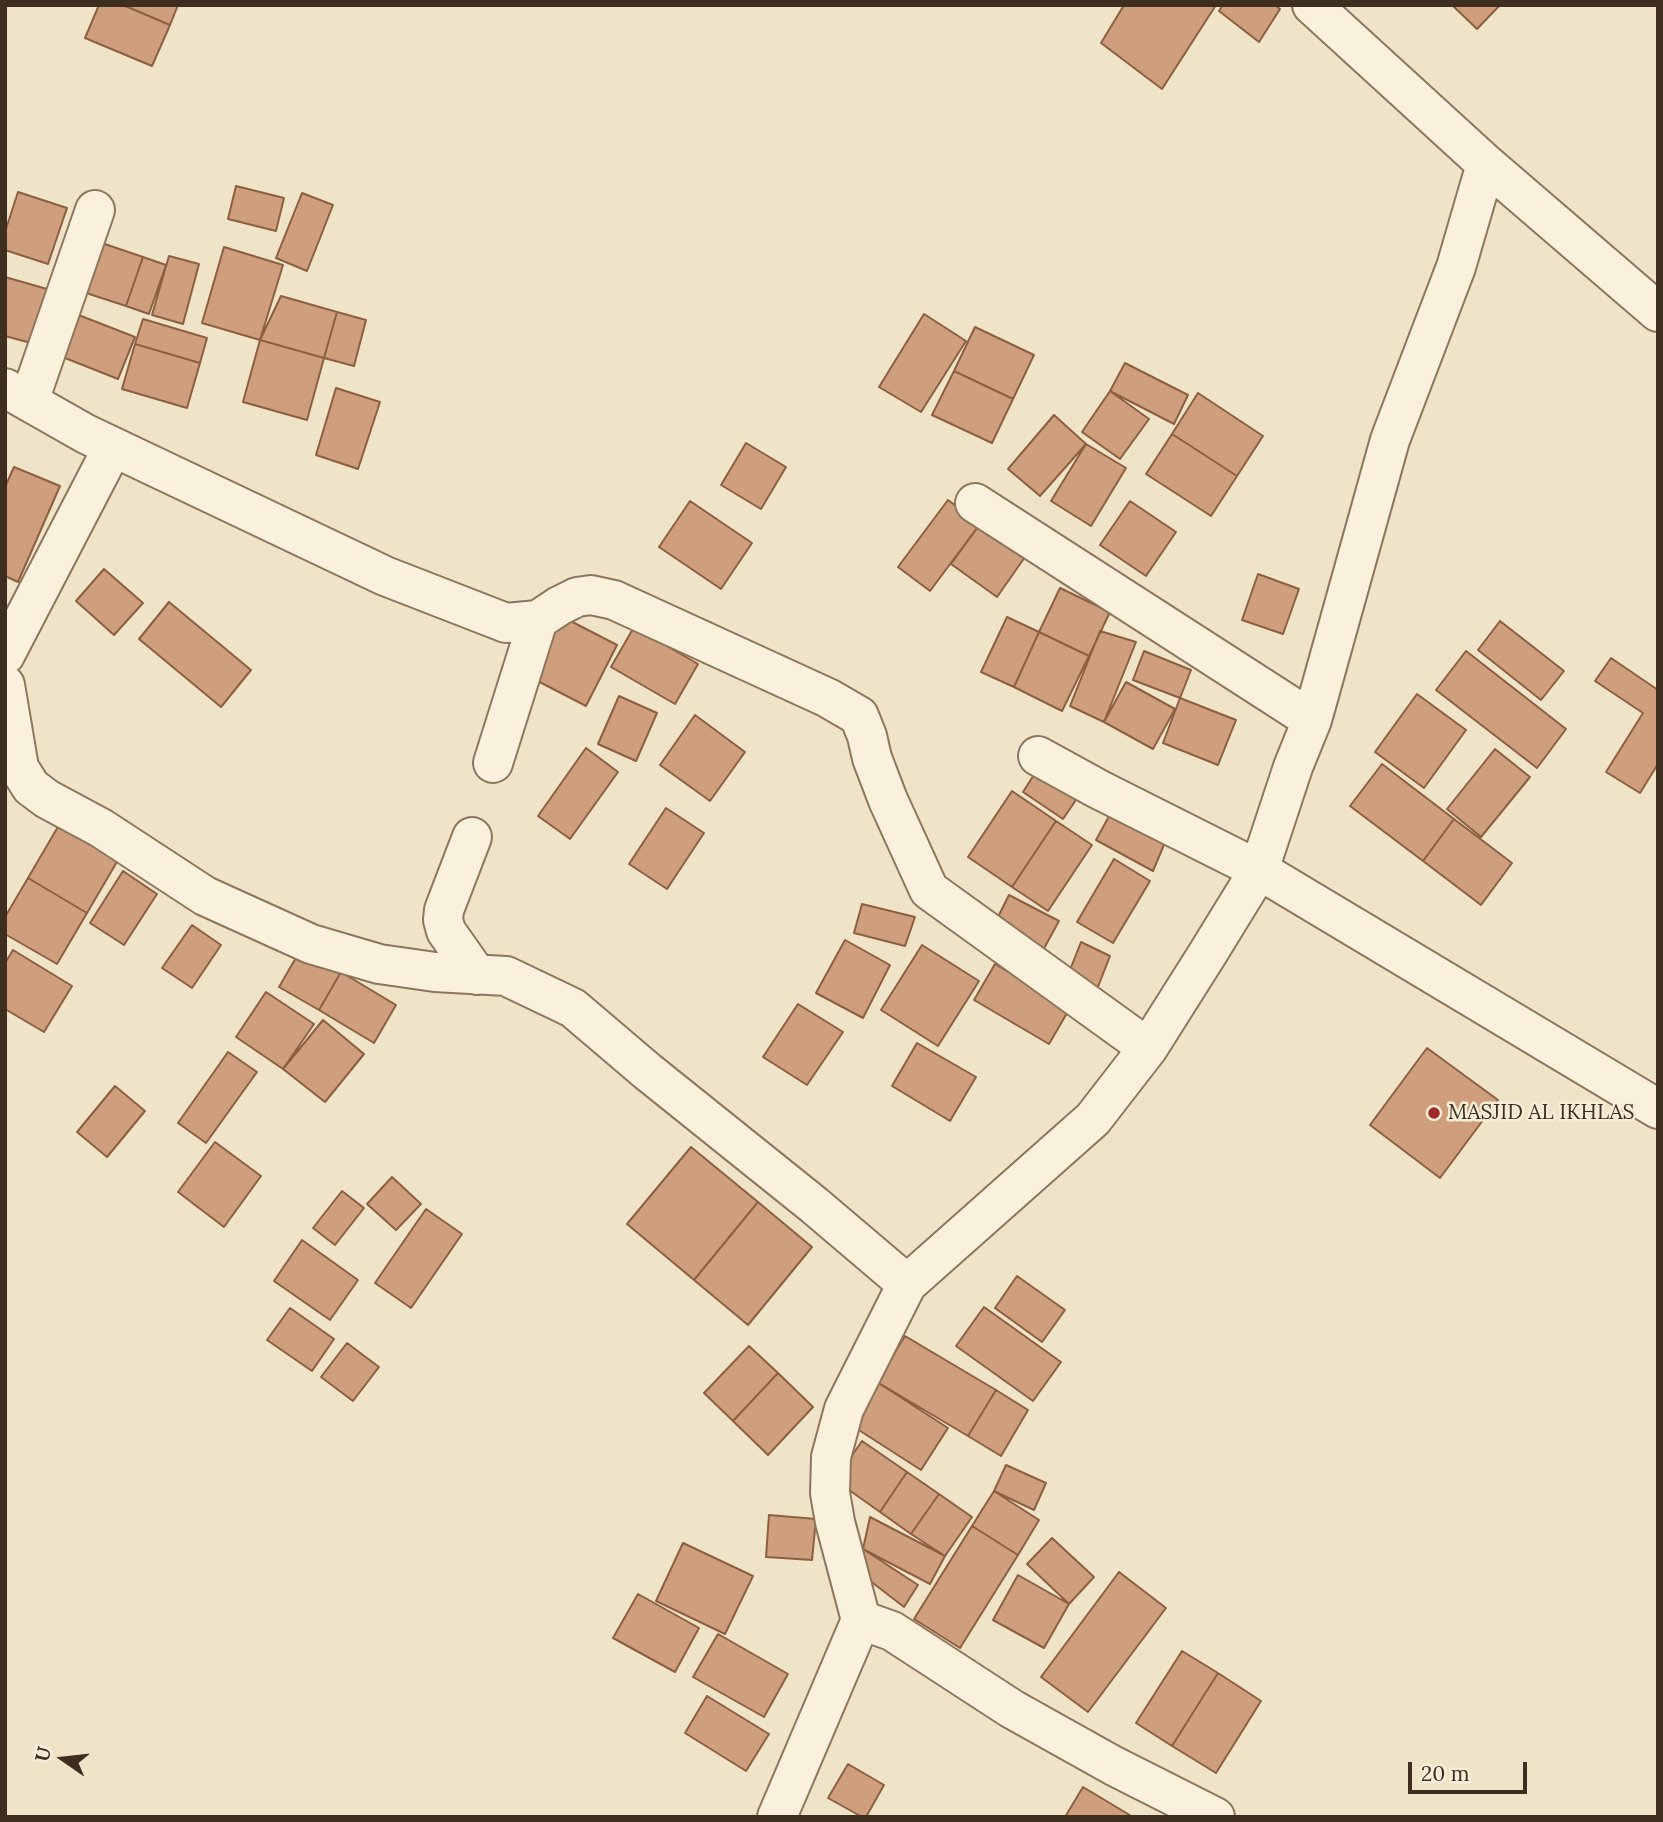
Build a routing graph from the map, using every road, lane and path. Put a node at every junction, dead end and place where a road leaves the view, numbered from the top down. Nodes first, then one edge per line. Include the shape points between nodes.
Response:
1 (1312, 5) edge
2 (1486, 164) junction
3 (95, 210) dead end
4 (1658, 312) edge
5 (17, 395) edge
6 (113, 447) junction
7 (975, 503) dead end
8 (538, 620) junction
9 (5, 655) edge
10 (5, 685) edge
11 (1312, 720) junction
12 (1038, 756) dead end
13 (494, 763) dead end
14 (12, 779) edge
15 (472, 837) dead end
16 (1259, 870) junction
17 (477, 975) junction
18 (1148, 1048) junction
19 (1658, 1109) edge
20 (906, 1284) junction
21 (861, 1620) junction
22 (777, 1817) edge
23 (1214, 1817) edge

1 - 2 street
2 - 4 street
2 - 11 street via 1456,267 1390,440
3 - 5 street
5 - 6 street
6 - 8 street via 385,576 506,623
6 - 9 street
7 - 11 street
8 - 13 street
8 - 18 street via 577,597 614,600 859,716 888,800 929,890
10 - 14 street
11 - 16 street
12 - 16 street
14 - 17 street via 102,828 205,896 312,944 379,964
15 - 17 street via 443,920
16 - 18 street
16 - 19 street
17 - 20 street via 506,976 573,1007
18 - 20 street via 1093,1119
20 - 21 street via 844,1409 831,1457 835,1521
21 - 22 street
21 - 23 street via 892,1631 1012,1709

